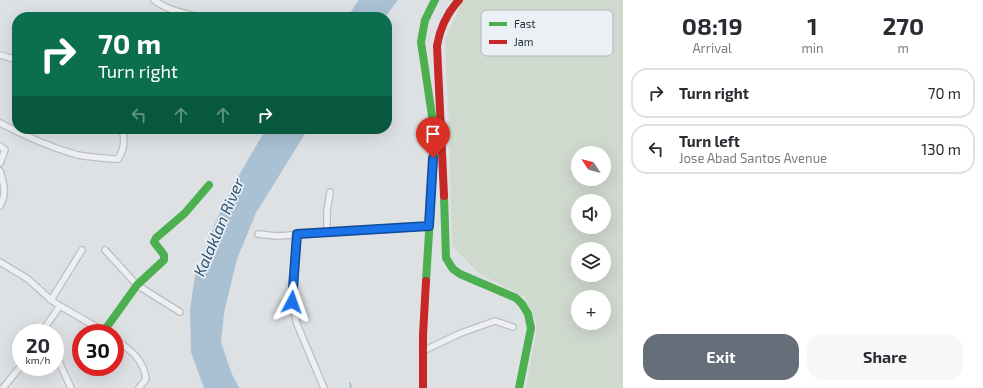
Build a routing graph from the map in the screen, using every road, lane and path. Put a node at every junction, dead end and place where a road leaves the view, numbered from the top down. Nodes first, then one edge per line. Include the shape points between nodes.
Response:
1 (154, 0) edge
2 (435, 0) edge
3 (459, 0) edge
4 (181, 12) edge
5 (0, 55) edge
6 (12, 59) edge
7 (0, 123) edge
8 (12, 129) edge
9 (22, 134) edge
10 (123, 134) edge
11 (0, 146) edge
12 (0, 163) edge
13 (0, 171) edge
14 (209, 186) dead end
15 (330, 192) dead end
16 (0, 206) edge
17 (429, 226) junction
18 (327, 233) junction
19 (258, 234) dead end
20 (297, 234) junction
21 (82, 250) dead end
22 (105, 250) dead end
23 (0, 262) edge
24 (138, 284) junction
25 (51, 300) junction
26 (60, 306) junction
27 (180, 312) dead end
28 (48, 324) edge
29 (91, 324) edge
30 (110, 324) edge
31 (513, 327) dead end
32 (124, 346) edge
33 (423, 351) junction
34 (64, 373) edge
35 (13, 376) edge
36 (3, 388) edge
37 (71, 388) edge
38 (139, 388) edge
39 (324, 388) edge
40 (423, 388) edge
41 (519, 388) edge

1 - 4 street via 162,6
2 - 17 main road via 422,28 421,42 435,136
3 - 41 main road via 442,26 437,46 446,258 460,274 516,298 528,314 531,328
5 - 6 street
7 - 8 street
9 - 10 street via 80,155 118,159 122,152
11 - 12 street via 5,150
13 - 16 street via 5,186
14 - 24 main road via 185,213 156,238 154,242 164,254 164,260
15 - 18 street
17 - 18 street
17 - 33 main road
18 - 20 street
19 - 20 street
20 - 39 street via 292,302 297,324
21 - 25 street
22 - 24 street
23 - 25 street via 28,279
24 - 27 street
24 - 30 main road
25 - 26 street
26 - 28 street
26 - 29 street
31 - 33 street via 495,321
32 - 38 street via 135,355 145,371 146,379
33 - 40 main road
34 - 37 street
35 - 36 street

